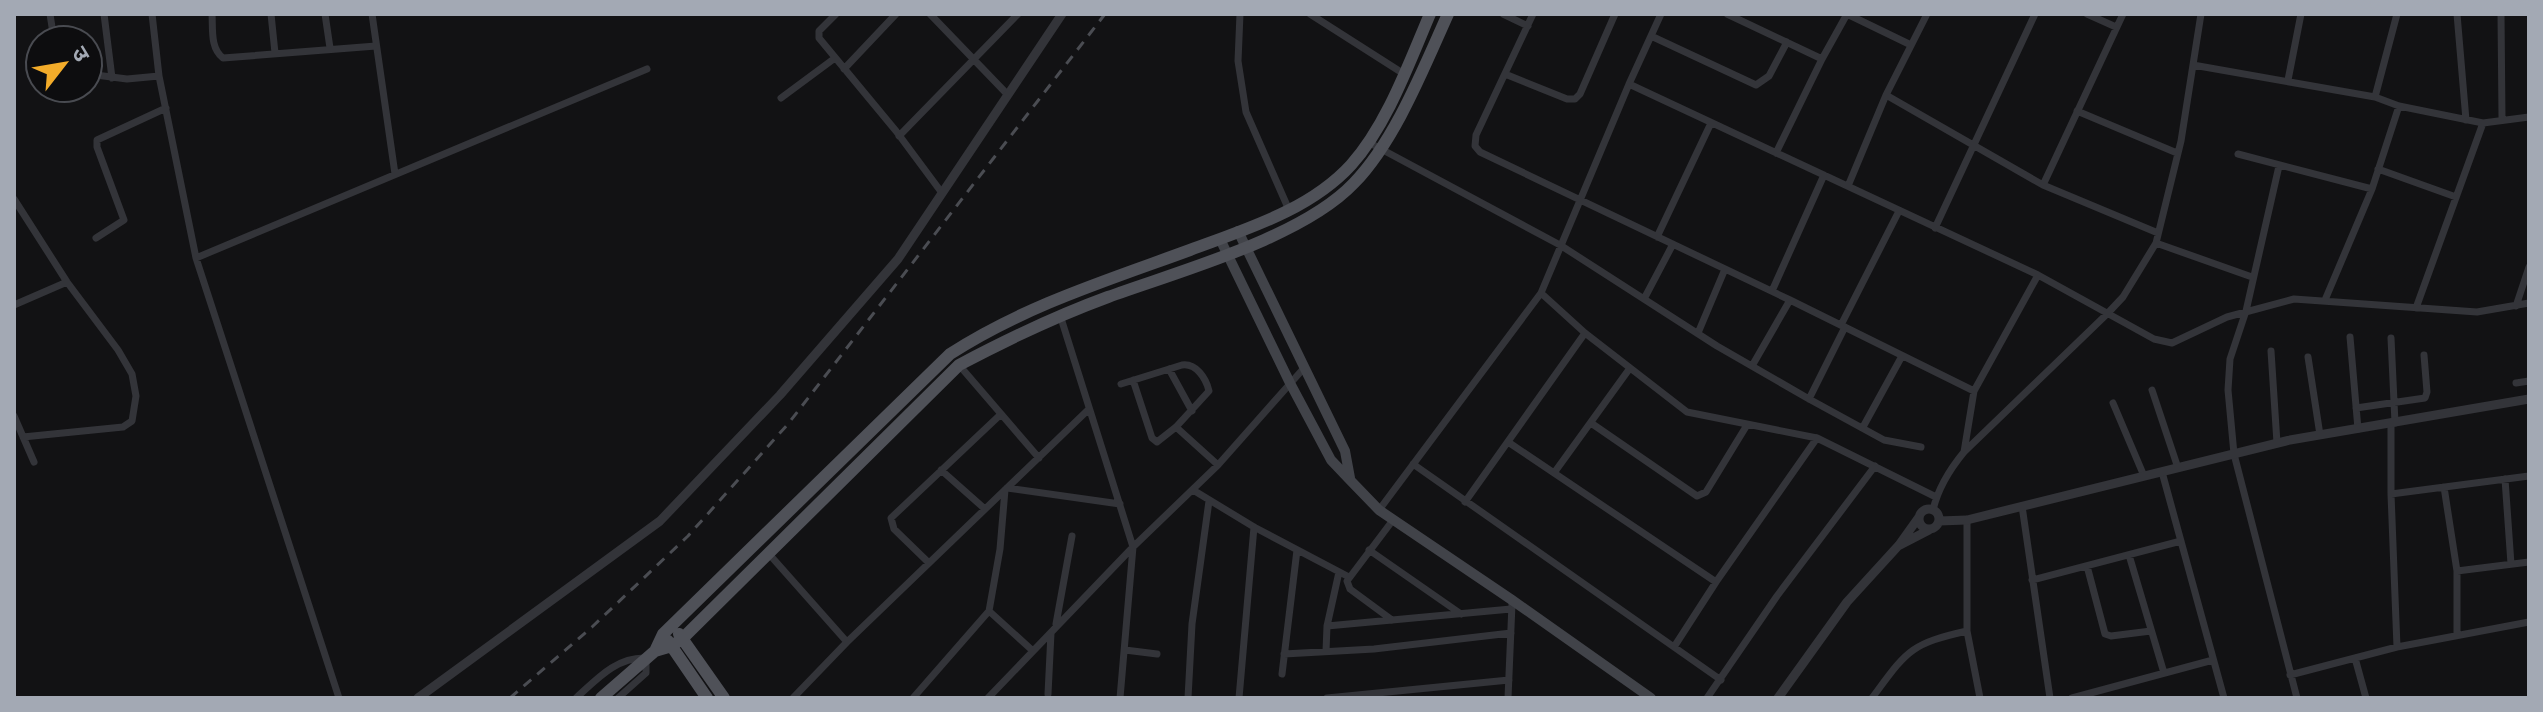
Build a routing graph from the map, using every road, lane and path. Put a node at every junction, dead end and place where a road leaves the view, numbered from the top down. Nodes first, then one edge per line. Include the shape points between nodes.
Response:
1 (104, 14) edge
2 (152, 14) edge
3 (212, 14) edge
4 (271, 14) edge
5 (325, 14) edge
6 (372, 14) edge
7 (836, 14) edge
8 (896, 14) edge
9 (930, 14) edge
10 (1018, 14) edge
11 (1062, 14) edge
12 (1240, 14) edge
13 (1310, 14) edge
14 (1430, 14) edge
15 (1448, 14) edge
16 (1503, 14) edge
17 (1533, 14) edge
18 (1615, 14) edge
19 (1661, 14) edge
20 (1727, 14) edge
21 (1847, 14) edge
22 (1927, 14) edge
23 (2035, 14) edge
24 (2087, 14) edge
25 (2123, 14) edge
26 (2201, 14) edge
27 (2301, 14) edge
28 (2397, 14) edge
29 (2457, 14) edge
30 (2501, 14) edge
31 (1528, 26) junction
32 (2116, 27) junction
33 (1651, 36) junction
34 (1787, 42) junction
35 (1911, 45) junction
36 (376, 46) junction
37 (330, 48) junction
38 (275, 53) junction
39 (835, 58) junction
40 (973, 58) junction
41 (1822, 59) junction
42 (2193, 65) junction
43 (647, 69) dead end
44 (844, 69) junction
45 (1404, 74) junction
46 (1505, 74) junction
47 (159, 76) junction
48 (104, 77) edge
49 (112, 78) junction
50 (2288, 80) junction
51 (1629, 84) junction
52 (1008, 95) junction
53 (1886, 95) junction
54 (2375, 97) junction
55 (781, 98) dead end
56 (2399, 106) junction
57 (166, 108) junction
58 (2077, 111) junction
59 (2529, 117) edge
60 (2502, 118) junction
61 (2466, 120) junction
62 (1711, 123) junction
63 (2483, 123) junction
64 (899, 136) junction
65 (1374, 145) junction
66 (1974, 145) junction
67 (1776, 153) junction
68 (2177, 153) junction
69 (2238, 154) dead end
70 (2279, 166) junction
71 (2378, 169) junction
72 (395, 174) junction
73 (1824, 175) junction
74 (2043, 185) junction
75 (1848, 186) junction
76 (2372, 189) junction
77 (942, 193) junction
78 (2456, 197) junction
79 (14, 199) edge
80 (1578, 200) junction
81 (1289, 210) junction
82 (1899, 211) junction
83 (1935, 228) junction
84 (1238, 231) junction
85 (2158, 233) junction
86 (1657, 237) junction
87 (96, 238) dead end
88 (1220, 239) junction
89 (2156, 243) junction
90 (1673, 244) junction
91 (1245, 247) junction
92 (1559, 249) junction
93 (1226, 255) junction
94 (196, 258) junction
95 (2529, 267) edge
96 (1725, 269) junction
97 (2038, 275) junction
98 (2252, 277) junction
99 (67, 282) junction
100 (1772, 291) junction
101 (1541, 293) junction
102 (1644, 299) junction
103 (1790, 300) junction
104 (2325, 300) junction
105 (2529, 303) edge
106 (14, 305) edge
107 (2516, 306) junction
108 (2416, 308) junction
109 (2246, 311) junction
110 (2107, 314) junction
111 (1060, 315) junction
112 (1843, 326) junction
113 (1585, 333) junction
114 (1698, 333) junction
115 (2350, 337) dead end
116 (2391, 338) dead end
117 (2271, 351) dead end
118 (2424, 355) dead end
119 (1902, 356) junction
120 (2308, 357) dead end
121 (959, 365) junction
122 (1752, 366) junction
123 (1304, 368) junction
124 (1630, 368) junction
125 (1169, 369) junction
126 (1133, 380) junction
127 (2529, 381) edge
128 (1290, 383) junction
129 (2516, 383) dead end
130 (1121, 384) dead end
131 (2152, 390) dead end
132 (1974, 391) junction
133 (1809, 399) junction
134 (2529, 399) edge
135 (2113, 403) dead end
136 (2394, 403) junction
137 (2356, 408) junction
138 (1089, 409) junction
139 (1192, 411) junction
140 (1000, 415) junction
141 (14, 416) edge
142 (1591, 423) junction
143 (2393, 424) junction
144 (1747, 425) junction
145 (1176, 427) junction
146 (1863, 427) junction
147 (2358, 429) junction
148 (2320, 435) junction
149 (23, 437) junction
150 (1817, 438) junction
151 (1508, 442) junction
152 (2277, 443) junction
153 (1921, 447) dead end
154 (1964, 452) junction
155 (2234, 454) junction
156 (1039, 458) junction
157 (34, 462) dead end
158 (1413, 464) junction
159 (1218, 465) junction
160 (1875, 466) junction
161 (2178, 468) junction
162 (941, 470) junction
163 (2162, 472) junction
164 (1554, 473) junction
165 (2144, 476) junction
166 (2529, 476) edge
167 (2505, 479) junction
168 (1350, 480) junction
169 (2444, 487) junction
170 (1006, 489) junction
171 (1193, 490) junction
172 (2391, 494) junction
173 (1936, 497) junction
174 (1209, 501) junction
175 (1465, 502) junction
176 (1120, 504) junction
177 (2022, 506) junction
178 (985, 509) junction
179 (1379, 510) junction
180 (1933, 510) junction
181 (1919, 517) junction
182 (1393, 520) junction
183 (1967, 520) junction
184 (1939, 521) junction
185 (1254, 527) junction
186 (1929, 530) junction
187 (1072, 536) dead end
188 (2181, 541) junction
189 (1899, 545) junction
190 (1133, 547) junction
191 (1297, 550) junction
192 (1369, 550) junction
193 (769, 554) junction
194 (2129, 555) junction
195 (2529, 562) edge
196 (929, 563) junction
197 (2511, 564) junction
198 (2087, 566) junction
199 (2457, 571) junction
200 (1339, 572) junction
201 (1349, 577) junction
202 (2032, 580) junction
203 (1716, 582) junction
204 (1512, 604) junction
205 (989, 611) junction
206 (1461, 614) junction
207 (1392, 620) junction
208 (2529, 622) edge
209 (1327, 626) junction
210 (668, 629) junction
211 (1053, 630) junction
212 (1967, 631) junction
213 (2151, 631) junction
214 (1511, 633) junction
215 (2457, 634) junction
216 (677, 642) junction
217 (847, 642) junction
218 (1674, 647) junction
219 (2397, 647) junction
220 (1125, 650) junction
221 (1033, 651) junction
222 (1326, 651) junction
223 (650, 654) junction
224 (1157, 654) dead end
225 (1284, 654) junction
226 (2355, 658) junction
227 (2213, 660) junction
228 (2164, 673) junction
229 (1282, 674) dead end
230 (2290, 675) junction
231 (1509, 680) junction
232 (1721, 680) junction
233 (1633, 685) junction
234 (2106, 689) junction
235 (1048, 694) dead end
236 (339, 698) edge
237 (418, 698) edge
238 (576, 698) edge
239 (601, 698) edge
240 (618, 698) edge
241 (707, 698) edge
242 (724, 698) edge
243 (793, 698) edge
244 (913, 698) edge
245 (988, 698) edge
246 (1120, 698) edge
247 (1188, 698) edge
248 (1239, 698) edge
249 (1327, 698) edge
250 (1508, 698) edge
251 (1636, 698) edge
252 (1651, 698) edge
253 (1707, 698) edge
254 (1778, 698) edge
255 (1872, 698) edge
256 (1980, 698) edge
257 (2050, 698) edge
258 (2072, 698) edge
259 (2109, 698) edge
260 (2224, 698) edge
261 (2297, 698) edge
262 (2366, 698) edge

1 - 49 street
2 - 47 street
3 - 38 street via 214,45 223,58
4 - 38 street
5 - 37 street
6 - 36 street
7 - 39 street via 818,34
8 - 44 street
9 - 40 street
10 - 40 street
11 - 52 street
12 - 81 street via 1238,61 1246,112
13 - 45 street
14 - 45 main road
15 - 65 main road via 1408,100
16 - 31 street
17 - 31 street
18 - 46 street via 1575,99
19 - 33 street
20 - 34 street
21 - 35 street
21 - 41 street
22 - 35 street
23 - 66 street
24 - 32 street
25 - 32 street
26 - 42 street
27 - 50 street
28 - 54 street
29 - 61 street
30 - 60 street
31 - 46 street
32 - 58 street
33 - 34 street via 1756,85 1769,76
33 - 51 street
34 - 41 street
35 - 53 street
36 - 37 street
36 - 72 street
37 - 38 street
39 - 44 street
39 - 55 street
40 - 52 street
40 - 64 street
41 - 67 street
42 - 50 street
42 - 68 street
43 - 72 street
44 - 64 street
45 - 65 main road
46 - 80 street via 1475,146
47 - 49 street
47 - 57 street
48 - 49 street
50 - 54 street
51 - 62 street
51 - 80 street
52 - 77 street
53 - 66 street
53 - 75 street
54 - 56 street
56 - 61 street
56 - 71 street
57 - 87 street via 97,140 124,220
57 - 94 street
58 - 68 street
58 - 74 street
59 - 60 street
60 - 63 street
61 - 63 street
62 - 67 street
62 - 86 street
63 - 78 street
64 - 77 street
65 - 81 main road via 1329,186
65 - 91 main road via 1364,172 1339,197
65 - 92 street
66 - 74 street
66 - 83 street
67 - 73 street
68 - 85 street
69 - 70 street
70 - 76 street
70 - 98 street
71 - 76 street
71 - 78 street
72 - 94 street
73 - 75 street
73 - 100 street
74 - 85 street
75 - 82 street
76 - 104 street
77 - 237 street via 898,259 780,395 660,521
78 - 108 street
79 - 99 street
80 - 86 street
80 - 92 street
81 - 84 main road
82 - 83 street
82 - 112 street
83 - 97 street
84 - 88 main road
84 - 91 main road
85 - 89 street
86 - 90 street
88 - 93 main road
88 - 210 main road via 1042,305 950,354
89 - 98 street
89 - 110 street
90 - 96 street
90 - 102 street
91 - 93 main road
91 - 123 main road
92 - 101 street
92 - 102 street
93 - 111 main road
93 - 128 main road
94 - 236 street
95 - 107 street
96 - 100 street
96 - 114 street
97 - 110 street
97 - 132 street
98 - 109 street
99 - 106 street
99 - 149 street via 132,374 132,421 95,432
100 - 103 street
101 - 113 street
101 - 158 street
102 - 114 street
103 - 112 street
103 - 122 street
104 - 108 street
104 - 109 street via 2294,299
105 - 107 street
107 - 108 street via 2477,312
109 - 110 street via 2172,343
109 - 155 street via 2228,373
110 - 154 street
111 - 121 main road
111 - 138 street
112 - 119 street
112 - 133 street
113 - 124 street
113 - 151 street
114 - 122 street
115 - 137 street
116 - 136 street
117 - 152 street
118 - 136 street via 2426,395
119 - 132 street
119 - 146 street
120 - 148 street
121 - 140 street
121 - 193 main road
122 - 133 street
123 - 128 street
123 - 168 main road via 1345,451
124 - 142 street
124 - 144 street via 1687,412
125 - 126 street
125 - 139 street
125 - 139 street via 1192,365 1208,384 1208,395
126 - 130 street
126 - 145 street via 1153,440 1159,442
127 - 129 street
128 - 159 street
128 - 168 main road via 1331,460
131 - 161 street
132 - 154 street
133 - 146 street
134 - 143 street
135 - 165 street
136 - 137 street
136 - 143 street
137 - 147 street
138 - 156 street
138 - 176 street
139 - 145 street
140 - 156 street
140 - 162 street
141 - 149 street
142 - 144 street via 1697,496 1706,492
142 - 164 street
143 - 147 street
143 - 172 street
144 - 150 street
145 - 159 street
146 - 153 street via 1884,440
147 - 148 street
148 - 152 street
149 - 157 street
150 - 160 street
150 - 203 street
151 - 164 street
151 - 175 street
152 - 155 street
154 - 173 street
155 - 161 street
155 - 230 street
156 - 170 street
158 - 175 street
158 - 179 street
159 - 171 street
160 - 173 street
160 - 232 street
161 - 163 street
162 - 178 street
162 - 196 street via 890,521
163 - 165 street
163 - 188 street
164 - 203 street
165 - 177 street
166 - 167 street
167 - 169 street
167 - 197 street
168 - 179 main road
169 - 172 street
169 - 199 street
170 - 176 street
170 - 178 street
170 - 205 street
171 - 174 street
171 - 190 street
172 - 219 street
173 - 180 street
174 - 185 street
174 - 247 street
175 - 218 street
176 - 190 street
177 - 183 street
177 - 202 street
178 - 196 street
179 - 182 main road
180 - 181 street via 1924,510
180 - 184 street
181 - 186 street via 1920,525
181 - 189 street
182 - 192 street
182 - 204 main road
183 - 184 street
183 - 212 street
184 - 186 street
185 - 191 street
185 - 248 street
186 - 189 street
187 - 211 street
188 - 194 street
188 - 227 street
189 - 254 street via 1847,602
190 - 211 street
190 - 220 street
191 - 200 street
191 - 225 street
192 - 201 street
192 - 206 street
193 - 216 main road
193 - 217 street
194 - 198 street
194 - 213 street
195 - 197 street
196 - 217 street
197 - 199 street
198 - 202 street
198 - 213 street via 2105,634
199 - 215 street
200 - 201 street
200 - 209 street
201 - 207 street via 1350,589
202 - 257 street
203 - 218 street
204 - 206 street
204 - 214 street
204 - 233 main road
205 - 221 street
205 - 244 street
206 - 207 street
207 - 209 street
208 - 215 street
209 - 222 street
210 - 216 main road
210 - 223 main road
211 - 221 street
211 - 235 street
212 - 255 street via 1912,649
212 - 256 street
213 - 228 street
214 - 222 street
214 - 231 street
215 - 219 street
216 - 223 main road
216 - 241 main road
216 - 242 main road
217 - 243 street
218 - 232 street
219 - 226 street
220 - 224 street
220 - 246 street
221 - 245 street
222 - 225 street
223 - 238 street via 622,662
223 - 239 main road
223 - 240 street via 646,673
225 - 229 street
226 - 230 street
226 - 262 street
227 - 228 street
227 - 260 street
228 - 234 street
230 - 261 street
231 - 249 street
231 - 250 street
232 - 253 street
233 - 251 street
233 - 252 main road
234 - 258 street
234 - 259 street

